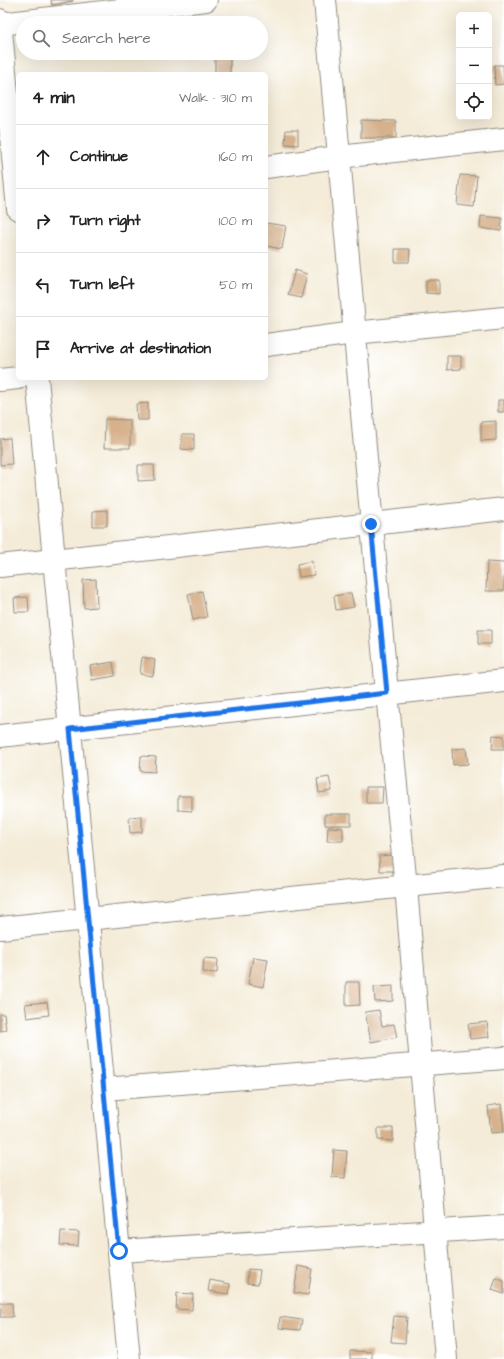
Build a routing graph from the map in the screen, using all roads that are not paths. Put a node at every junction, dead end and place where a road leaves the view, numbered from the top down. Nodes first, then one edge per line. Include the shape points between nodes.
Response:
1 (206, 0) edge
2 (325, 0) edge
3 (69, 16) edge
4 (0, 20) edge
5 (16, 22) edge
6 (0, 24) edge
7 (504, 139) edge
8 (339, 157) junction
9 (268, 167) edge
10 (13, 206) edge
11 (504, 318) edge
12 (354, 333) junction
13 (268, 345) edge
14 (16, 378) edge
15 (0, 380) edge
16 (36, 380) edge
17 (504, 509) edge
18 (371, 524) junction
19 (54, 560) junction
20 (0, 566) edge
21 (504, 680) edge
22 (387, 693) junction
23 (70, 729) junction
24 (0, 736) edge
25 (504, 876) edge
26 (406, 887) junction
27 (88, 919) junction
28 (0, 928) edge
29 (504, 1058) edge
30 (422, 1065) junction
31 (104, 1089) junction
32 (504, 1227) edge
33 (435, 1231) junction
34 (119, 1251) junction
35 (129, 1359) edge
36 (446, 1359) edge

1 - 3 street
2 - 8 street
4 - 6 street
5 - 6 street
6 - 10 street
7 - 8 street
8 - 9 street
8 - 12 street
11 - 12 street
12 - 13 street
12 - 18 street
14 - 15 street
16 - 19 street
17 - 18 street
18 - 19 street
18 - 22 street
19 - 20 street
19 - 23 street
21 - 22 street
22 - 23 street
22 - 26 street
23 - 24 street
23 - 27 street
25 - 26 street
26 - 27 street
26 - 30 street
27 - 28 street
27 - 31 street
29 - 30 street
30 - 31 street
30 - 33 street
31 - 34 street
32 - 33 street
33 - 34 street
33 - 36 street
34 - 35 street

